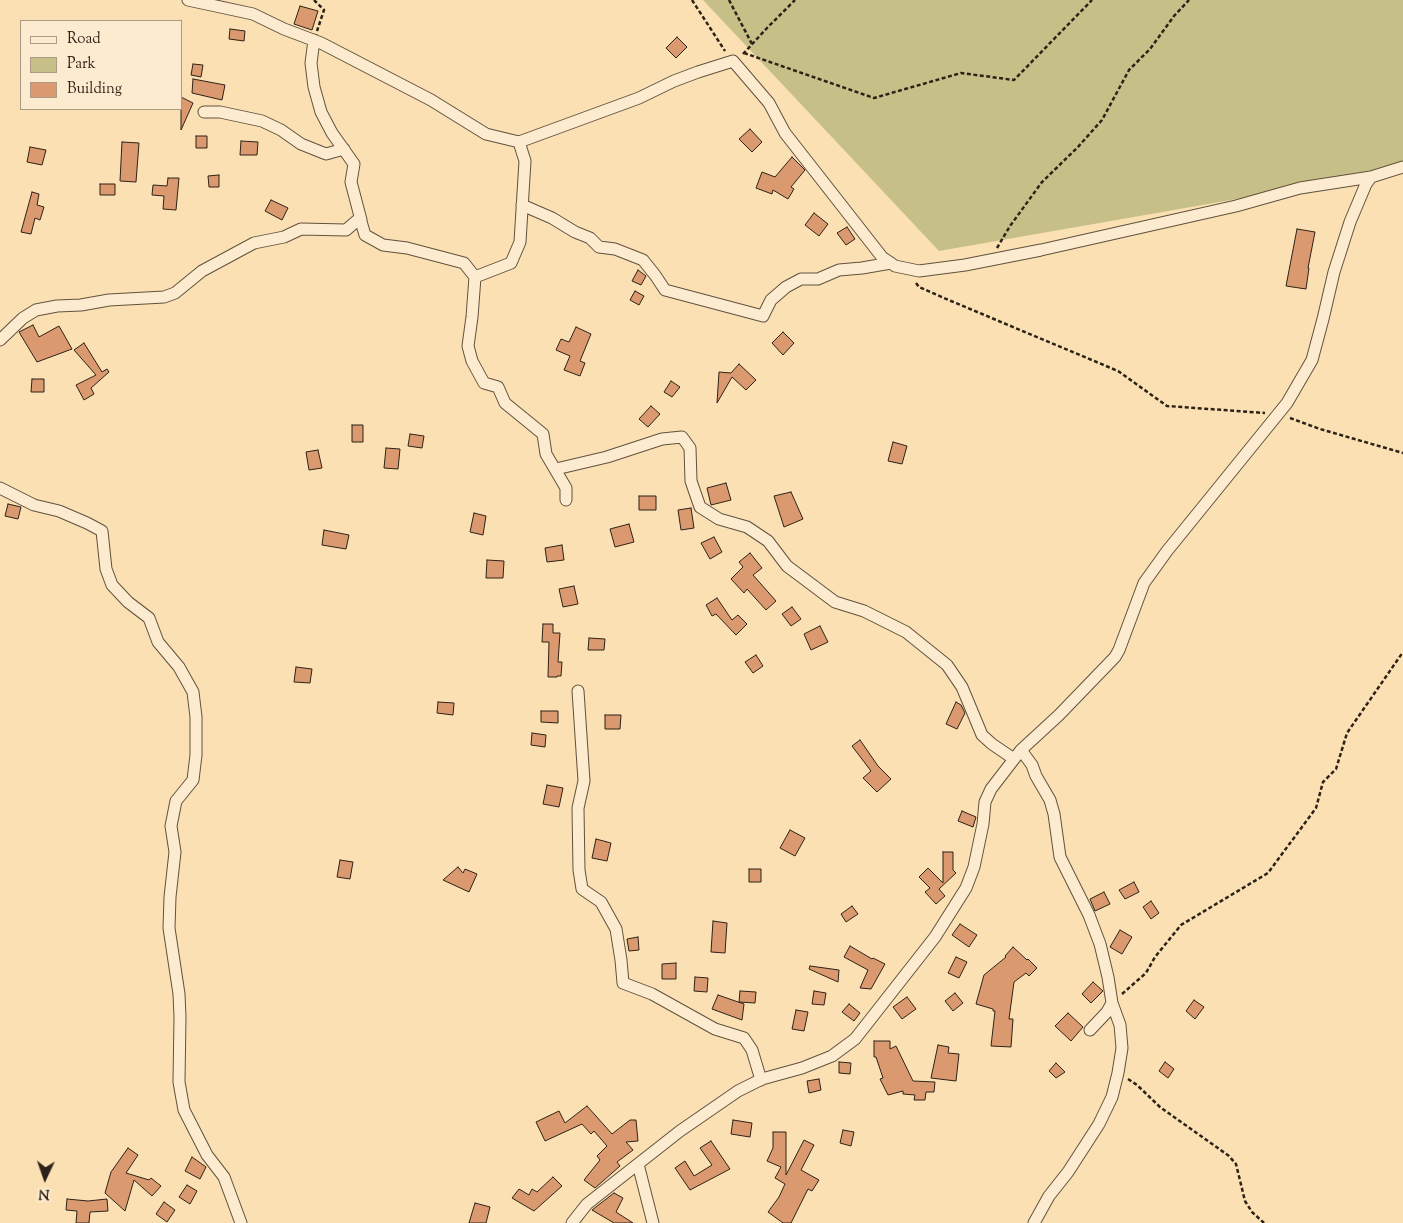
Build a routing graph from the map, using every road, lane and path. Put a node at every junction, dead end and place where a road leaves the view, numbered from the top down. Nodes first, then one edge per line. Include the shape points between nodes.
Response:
1 (188, 0) edge
2 (314, 0) edge
3 (692, 0) edge
4 (729, 0) edge
5 (795, 0) edge
6 (1092, 0) edge
7 (1189, 0) edge
8 (314, 40) junction
9 (752, 44) junction
10 (744, 54) junction
11 (733, 61) junction
12 (204, 112) dead end
13 (519, 142) junction
14 (344, 149) junction
15 (1403, 167) edge
16 (1371, 178) junction
17 (522, 204) junction
18 (361, 220) junction
19 (994, 259) junction
20 (891, 263) junction
21 (904, 268) junction
22 (475, 277) junction
23 (0, 340) edge
24 (1278, 414) junction
25 (1403, 453) edge
26 (556, 469) junction
27 (0, 488) edge
28 (566, 500) dead end
29 (1403, 652) edge
30 (578, 691) dead end
31 (1018, 754) junction
32 (1112, 1003) junction
33 (1090, 1030) dead end
34 (1118, 1073) junction
35 (761, 1080) junction
36 (638, 1164) junction
37 (241, 1223) edge
38 (572, 1223) edge
39 (653, 1223) edge
40 (1034, 1223) edge
41 (1264, 1223) edge

1 - 8 street via 253,14
2 - 8 path via 324,10
3 - 11 path
4 - 9 path
5 - 9 path
6 - 10 path via 1014,80 961,73 874,98
7 - 19 path via 1129,70 1102,120 1042,182 997,245
8 - 13 street via 431,100 486,134
8 - 14 street via 311,63 314,87 321,112
9 - 10 path
10 - 11 path
11 - 13 street
11 - 20 street via 769,103 785,133 882,257
12 - 14 street via 262,121 301,144 326,154
13 - 17 street via 525,161
14 - 18 street via 354,164 351,182
15 - 16 street
16 - 19 street via 1300,188 1236,206
16 - 24 street via 1350,222 1312,360
17 - 20 street via 590,238 600,247 615,249 642,260 665,290 764,316 771,300 802,279 818,279 839,270
17 - 22 street via 520,242 511,263
18 - 22 street via 365,235 383,245 464,263
18 - 23 street via 346,230 301,229 284,237 254,243 202,270 175,293 164,297 109,300 36,310
19 - 21 street via 919,271
20 - 21 street
21 - 24 path via 920,287 1118,372 1167,406
22 - 26 street via 468,346 472,361 484,382 498,387 506,403 543,434 546,454
24 - 25 path
24 - 31 street via 1144,584 1115,657
26 - 28 street via 566,488
26 - 31 street via 607,458 662,438 682,437 690,448 691,481 700,507 719,519 747,527 768,541 787,566 834,602 864,611 906,632 947,665 962,687 982,735 992,744
27 - 37 street via 102,531 106,569 112,585 149,618 158,642 179,667 193,692 196,755 192,780 176,801 171,826 175,852 170,928 179,994 179,1082 184,1110 207,1155 224,1177
29 - 32 path via 1347,733 1336,769 1323,782 1316,808 1268,873 1181,925 1146,973
30 - 35 street via 584,781 578,808 579,870 582,889 601,902 616,929 623,983 652,994 715,1030 744,1038 752,1050
31 - 32 street via 1032,765 1050,800 1060,857 1095,930
31 - 35 street via 985,802 974,867 966,888 935,938 855,1039 832,1056
32 - 33 street
32 - 34 street via 1120,1025 1122,1048
34 - 40 street via 1112,1097 1099,1124
34 - 41 path via 1229,1156 1236,1164 1244,1201
35 - 36 street via 738,1091 680,1130
36 - 38 street via 587,1204
36 - 39 street

